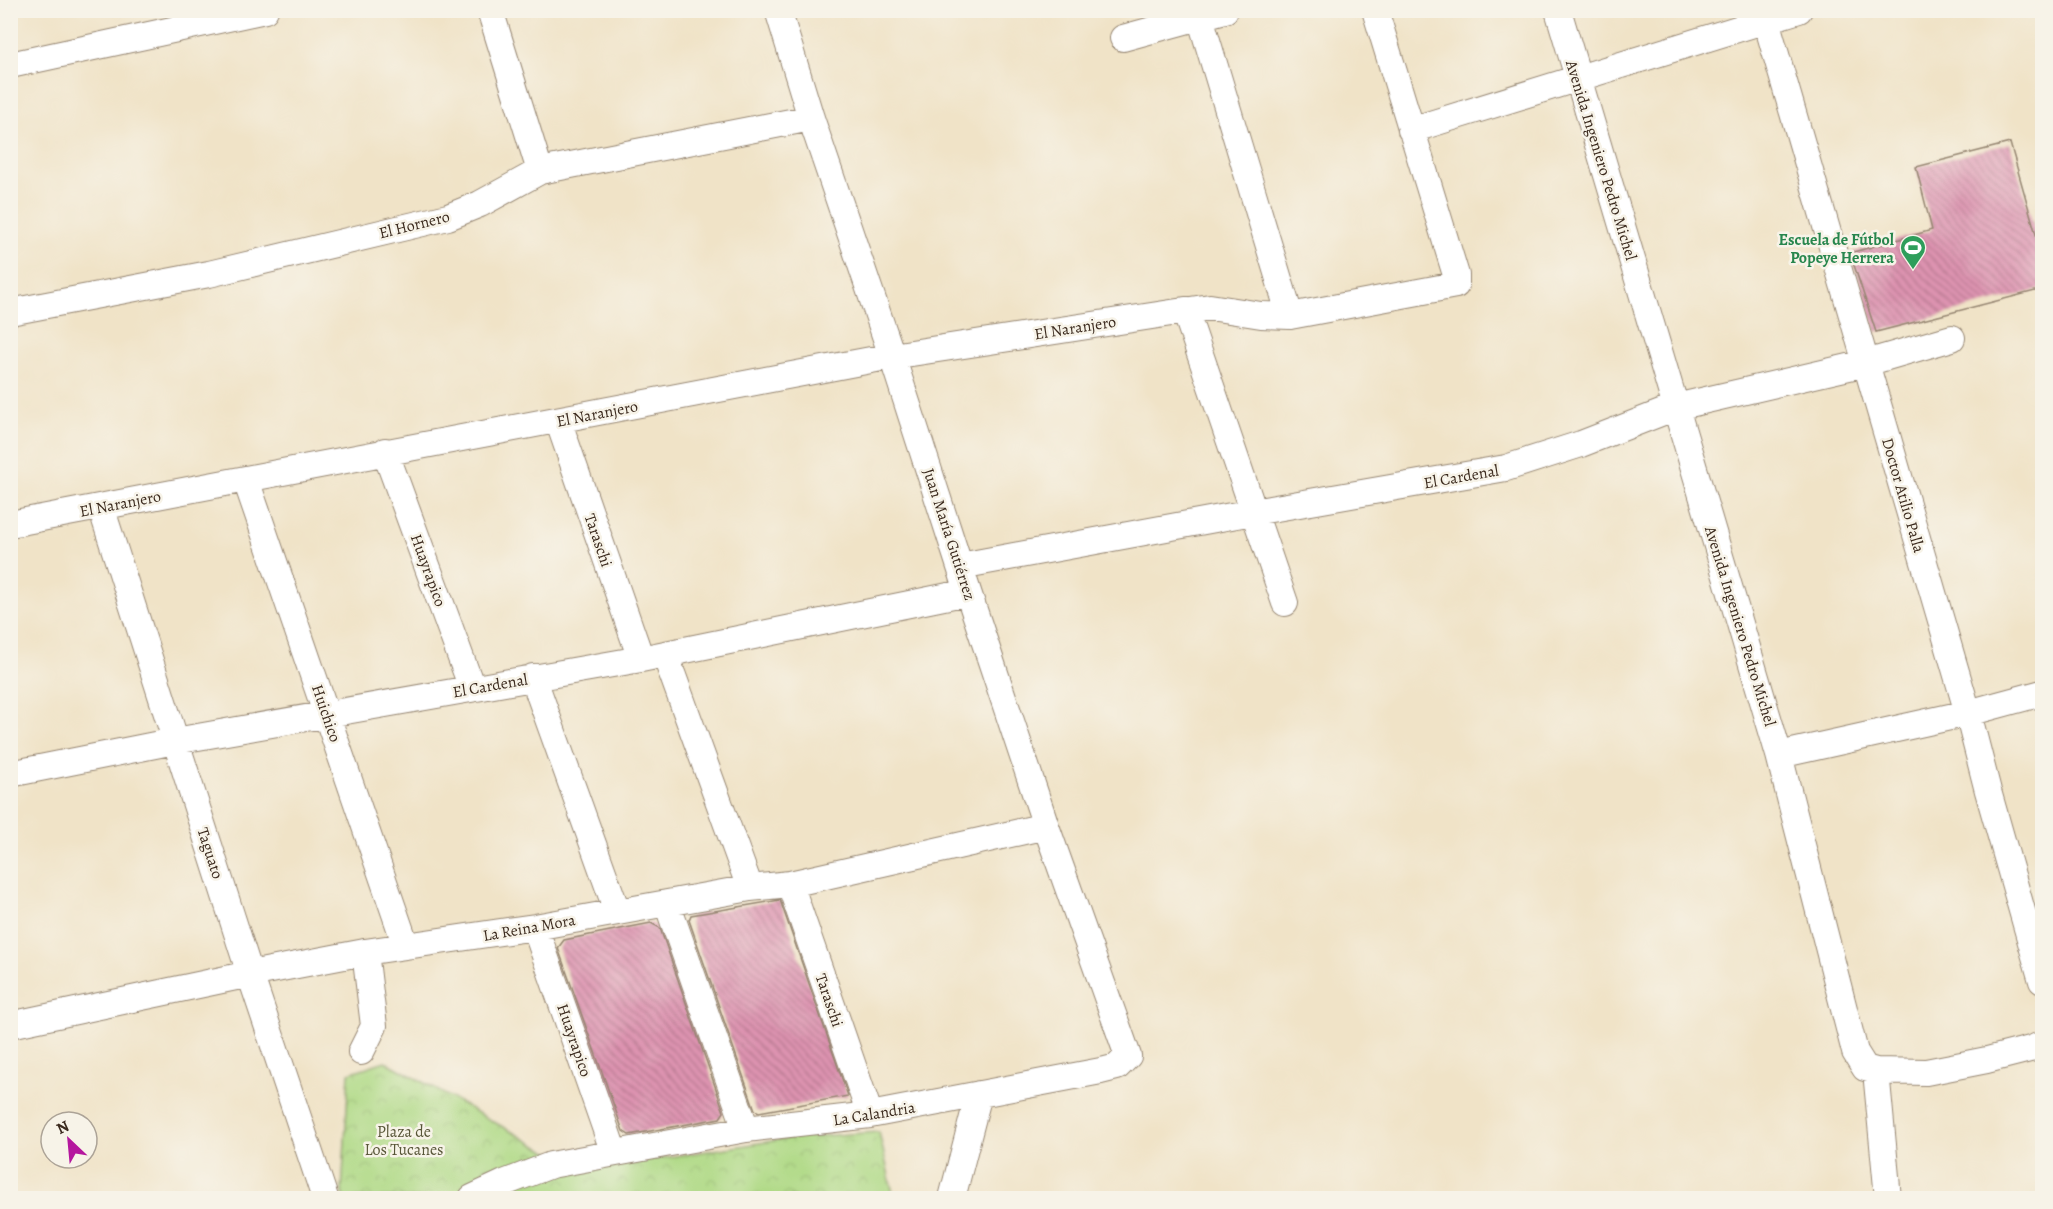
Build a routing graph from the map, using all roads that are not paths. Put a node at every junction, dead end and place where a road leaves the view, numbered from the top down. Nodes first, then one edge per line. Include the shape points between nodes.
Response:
1 (265, 10) edge
2 (490, 10) edge
3 (778, 10) edge
4 (1225, 10) edge
5 (1375, 10) edge
6 (1558, 10) edge
7 (1799, 10) edge
8 (1765, 16) edge
9 (1200, 17) junction
10 (1124, 38) dead end
11 (10, 65) edge
12 (1578, 80) junction
13 (811, 118) junction
14 (1411, 129) junction
15 (540, 171) junction
16 (1185, 310) junction
17 (10, 312) edge
18 (1290, 316) junction
19 (1952, 338) dead end
20 (892, 356) junction
21 (1866, 363) junction
22 (1676, 407) junction
23 (558, 420) junction
24 (385, 452) junction
25 (246, 480) junction
26 (101, 507) junction
27 (1253, 512) junction
28 (10, 524) edge
29 (960, 566) junction
30 (968, 592) junction
31 (1285, 603) dead end
32 (653, 656) junction
33 (533, 677) junction
34 (472, 688) junction
35 (2043, 693) edge
36 (1968, 713) junction
37 (327, 714) junction
38 (176, 741) junction
39 (1779, 754) junction
40 (10, 774) edge
41 (1046, 826) junction
42 (790, 884) junction
43 (750, 888) junction
44 (667, 903) junction
45 (617, 911) junction
46 (535, 927) junction
47 (406, 946) junction
48 (365, 952) junction
49 (250, 974) junction
50 (2043, 981) edge
51 (10, 1025) edge
52 (2043, 1044) edge
53 (361, 1052) dead end
54 (1128, 1056) joint
55 (1876, 1071) junction
56 (979, 1094) junction
57 (870, 1115) junction
58 (746, 1129) junction
59 (614, 1153) junction
60 (325, 1198) edge
61 (472, 1198) edge
62 (952, 1198) edge
63 (1888, 1198) edge

1 - 11 street
2 - 15 street
3 - 13 street, Juan María Gutiérrez
4 - 9 street
5 - 14 street
6 - 12 street, Avenida Ingeniero Pedro Michel
7 - 8 street
8 - 12 street
8 - 21 street, Doctor Atilio Palla
9 - 10 street
9 - 18 street
12 - 14 street
12 - 22 street, Avenida Ingeniero Pedro Michel
13 - 15 street, El Hornero
13 - 20 street, Juan María Gutiérrez
14 - 18 street, El Naranjero via 1456,285
15 - 17 street, El Hornero via 448,217 209,273
16 - 18 street, El Naranjero via 1210,307
16 - 20 street, El Naranjero
16 - 27 street
19 - 21 street, El Cardenal
20 - 23 street, El Naranjero
20 - 29 street, Juan María Gutiérrez
21 - 22 street, El Cardenal
21 - 36 street, Doctor Atilio Palla
22 - 27 street, El Cardenal via 1506,468
22 - 39 street, Avenida Ingeniero Pedro Michel
23 - 24 street, El Naranjero
23 - 32 street, Taraschi
24 - 25 street, El Naranjero
24 - 34 street, Huayrapico
25 - 26 street, El Naranjero
25 - 37 street, Huichico
26 - 28 street, El Naranjero
26 - 38 street, Taguato
27 - 29 street, El Cardenal
27 - 31 street
29 - 30 street, Juan María Gutiérrez
30 - 32 street, El Cardenal
30 - 41 street, Juan María Gutiérrez
32 - 33 street, El Cardenal
32 - 43 street, Taraschi
33 - 34 street, El Cardenal
33 - 45 street
34 - 37 street, El Cardenal
35 - 36 street
36 - 39 street
36 - 50 street, Doctor Atilio Palla
37 - 38 street, El Cardenal
37 - 47 street, Huichico
38 - 40 street, El Cardenal
38 - 49 street, Taguato
39 - 55 street, Avenida Ingeniero Pedro Michel via 1855,1052 1865,1068
41 - 42 street, La Reina Mora
41 - 54 street, Juan María Gutiérrez
42 - 43 street, La Reina Mora
42 - 57 street, Taraschi
43 - 44 street, La Reina Mora
44 - 45 street, La Reina Mora
44 - 58 street
45 - 46 street, La Reina Mora
46 - 47 street, La Reina Mora
46 - 59 street, Huayrapico
47 - 48 street, La Reina Mora
48 - 49 street, La Reina Mora
48 - 53 street via 374,1026
49 - 51 street, La Reina Mora
49 - 60 street, Taguato
52 - 55 street via 1926,1072
54 - 56 street, La Calandria via 1118,1067
55 - 63 street
56 - 57 street, La Calandria
56 - 62 street
57 - 58 street, La Calandria
58 - 59 street, La Calandria
59 - 61 street, La Calandria via 551,1165

